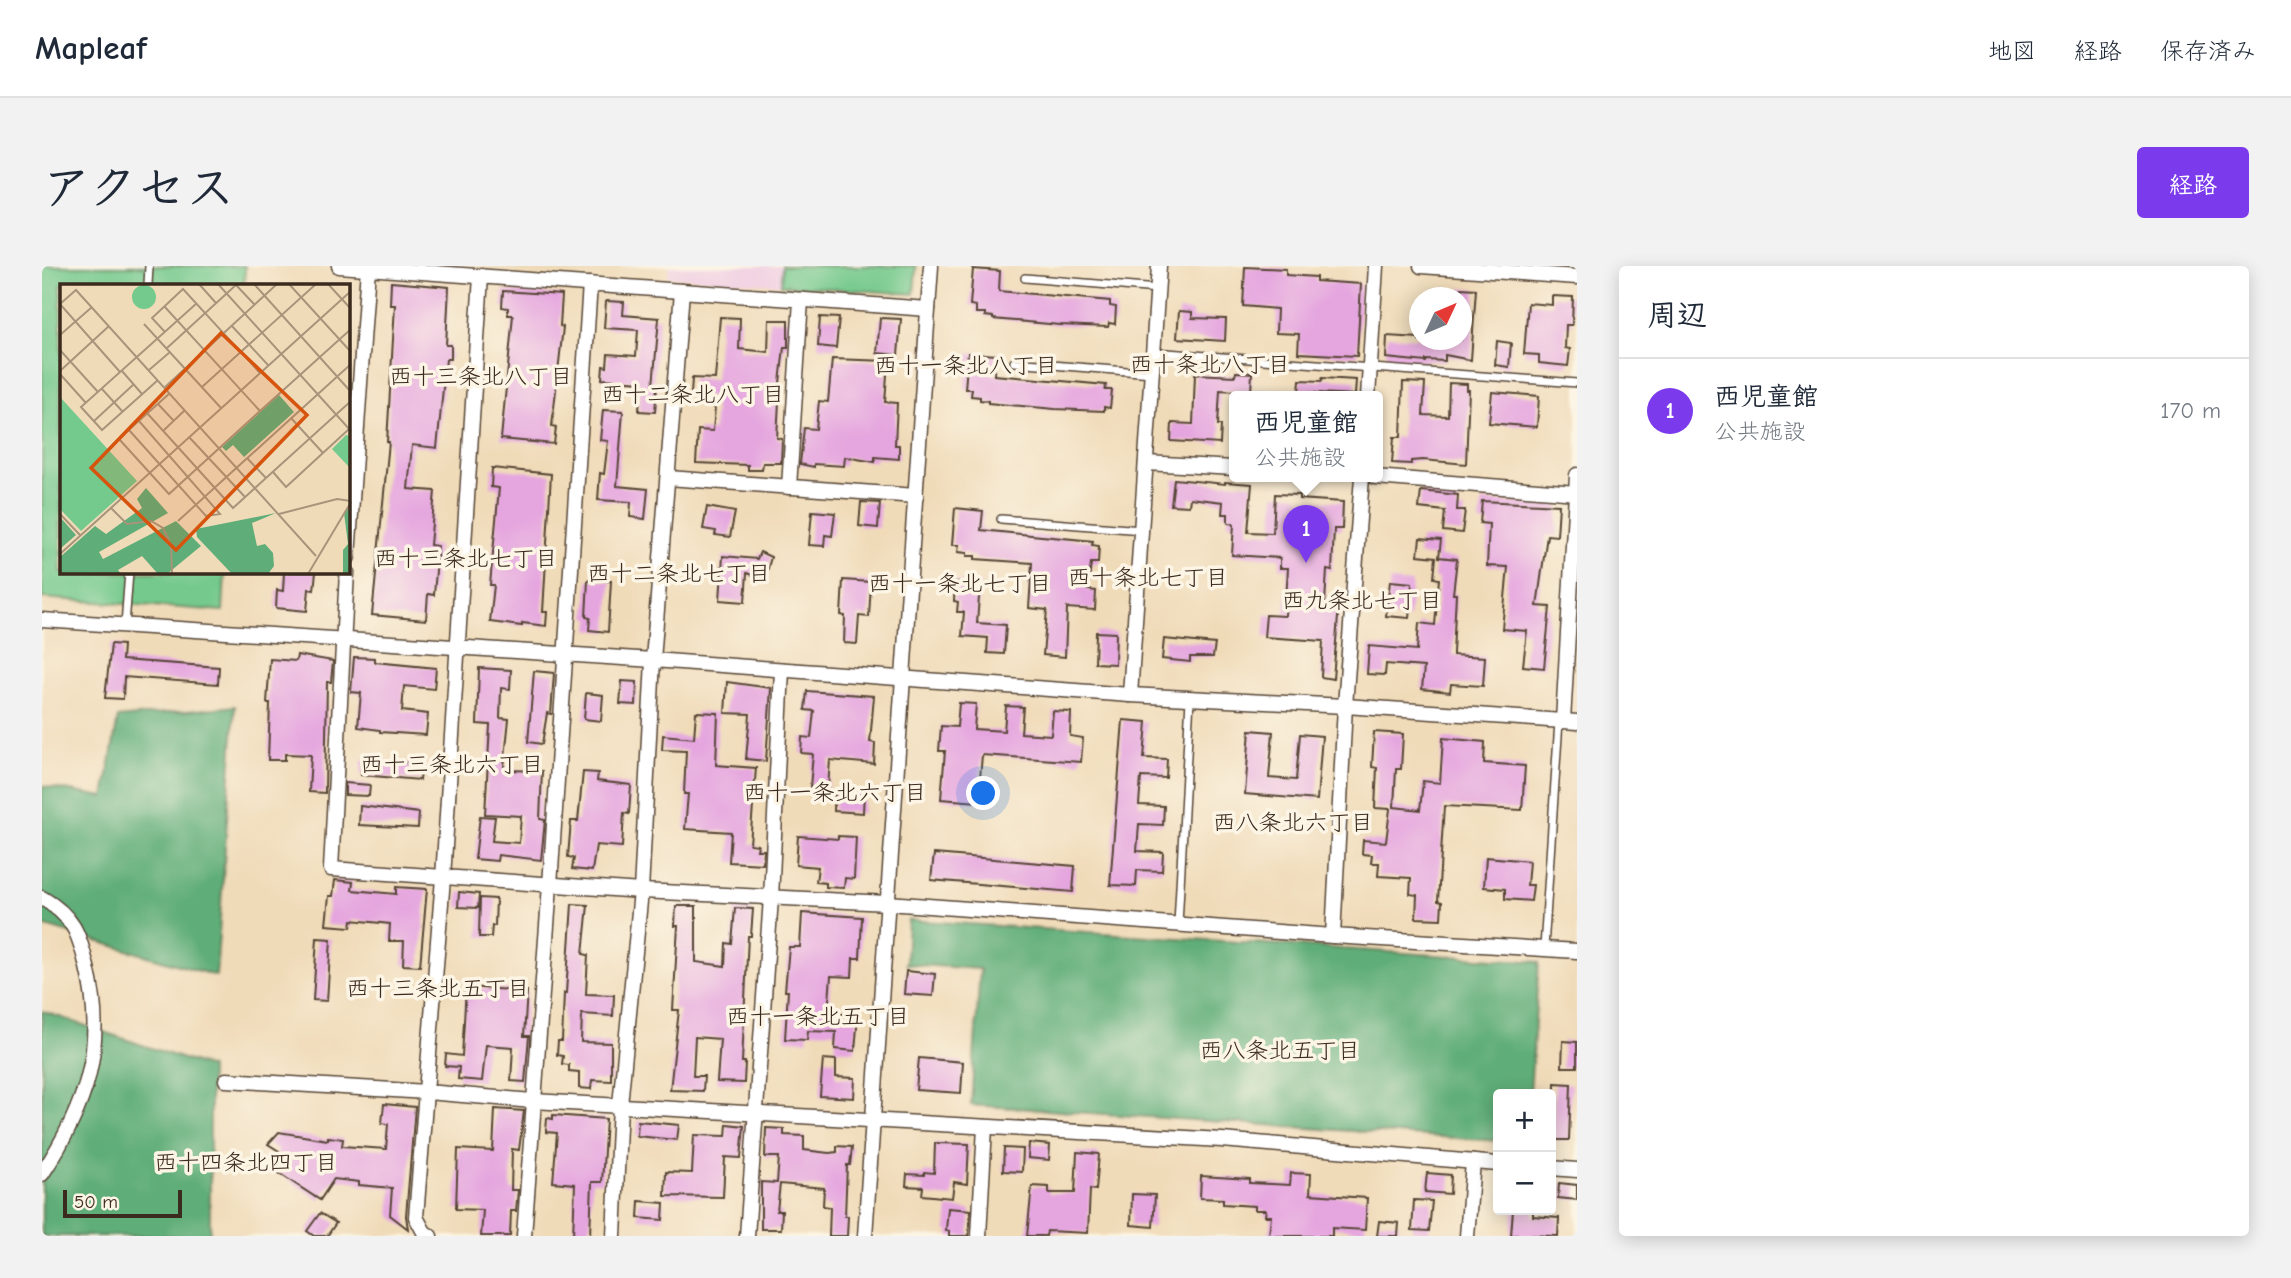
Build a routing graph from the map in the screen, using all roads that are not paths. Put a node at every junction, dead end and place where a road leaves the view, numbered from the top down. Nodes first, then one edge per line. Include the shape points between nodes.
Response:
1 (149, 266) edge
2 (339, 266) edge
3 (931, 266) edge
4 (1159, 266) edge
5 (1376, 266) edge
6 (1420, 266) edge
7 (368, 268) junction
8 (1505, 269) edge
9 (481, 276) junction
10 (1577, 277) edge
11 (1024, 278) dead end
12 (148, 284) edge
13 (590, 284) junction
14 (1158, 289) junction
15 (682, 291) junction
16 (801, 300) junction
17 (928, 309) junction
18 (1153, 352) junction
19 (1014, 362) dead end
20 (1369, 368) junction
21 (1152, 373) junction
22 (1577, 383) edge
23 (1367, 391) edge
24 (1146, 463) junction
25 (1229, 468) edge
26 (1577, 475) edge
27 (668, 478) junction
28 (1383, 478) edge
29 (1362, 482) edge
30 (789, 487) junction
31 (1576, 493) edge
32 (916, 496) junction
33 (1001, 519) dead end
34 (350, 528) edge
35 (1142, 530) junction
36 (128, 574) edge
37 (347, 574) edge
38 (42, 620) edge
39 (125, 625) junction
40 (343, 640) junction
41 (458, 648) junction
42 (565, 654) junction
43 (653, 660) junction
44 (782, 670) junction
45 (904, 680) junction
46 (1130, 695) junction
47 (1190, 699) junction
48 (1345, 706) junction
49 (1566, 721) edge
50 (443, 878) junction
51 (550, 885) junction
52 (641, 891) junction
53 (42, 898) edge
54 (771, 898) junction
55 (888, 903) junction
56 (1178, 924) junction
57 (1334, 936) junction
58 (1544, 949) junction
59 (1577, 951) edge
60 (226, 1080) dead end
61 (427, 1092) junction
62 (533, 1101) junction
63 (620, 1105) junction
64 (755, 1112) junction
65 (873, 1121) junction
66 (985, 1127) junction
67 (1473, 1162) junction
68 (1493, 1164) edge
69 (1556, 1168) edge
70 (1577, 1170) edge
71 (42, 1174) edge
72 (430, 1236) edge
73 (524, 1236) edge
74 (614, 1236) edge
75 (747, 1236) edge
76 (865, 1236) edge
77 (979, 1236) edge
78 (1467, 1236) edge

1 - 12 lane
2 - 7 street
3 - 17 street
4 - 14 street
5 - 20 street
6 - 8 street
7 - 9 street
7 - 34 street
8 - 10 street
9 - 13 street
9 - 41 street
11 - 14 lane
13 - 15 street
13 - 42 street
14 - 18 street
15 - 16 street
15 - 27 street
16 - 17 street
16 - 30 street
17 - 32 street
18 - 20 lane
18 - 21 street
19 - 21 lane
20 - 22 lane
20 - 23 street
21 - 24 street
24 - 25 street
24 - 35 street
26 - 31 street
27 - 30 street
27 - 43 street
28 - 31 street
29 - 48 street
30 - 32 street
31 - 49 street
32 - 45 street
33 - 35 lane
35 - 46 street
36 - 39 lane
37 - 40 street
38 - 39 street
39 - 40 street
40 - 41 street
40 - 50 street via 331,869
41 - 42 street
41 - 50 street
42 - 43 street
42 - 51 street
43 - 44 street
43 - 52 street
44 - 45 street
44 - 54 street
45 - 46 street
45 - 55 street
46 - 47 street
47 - 48 street
47 - 56 lane
48 - 49 street
48 - 57 street
49 - 58 lane
50 - 51 street
50 - 61 street
51 - 52 street
51 - 62 street
52 - 54 street
52 - 63 street
53 - 71 street via 62,912 76,930 90,979 96,1032 79,1103
54 - 55 street
54 - 64 street
55 - 56 street
55 - 65 street
56 - 57 street
57 - 58 street
58 - 59 street
60 - 61 street
61 - 62 street
61 - 72 street via 416,1217
62 - 63 street
62 - 73 street
63 - 64 street
63 - 74 street
64 - 65 street
64 - 75 street
65 - 66 street
65 - 76 street
66 - 67 street via 1222,1140
66 - 77 street
67 - 68 street
67 - 78 street
69 - 70 street

